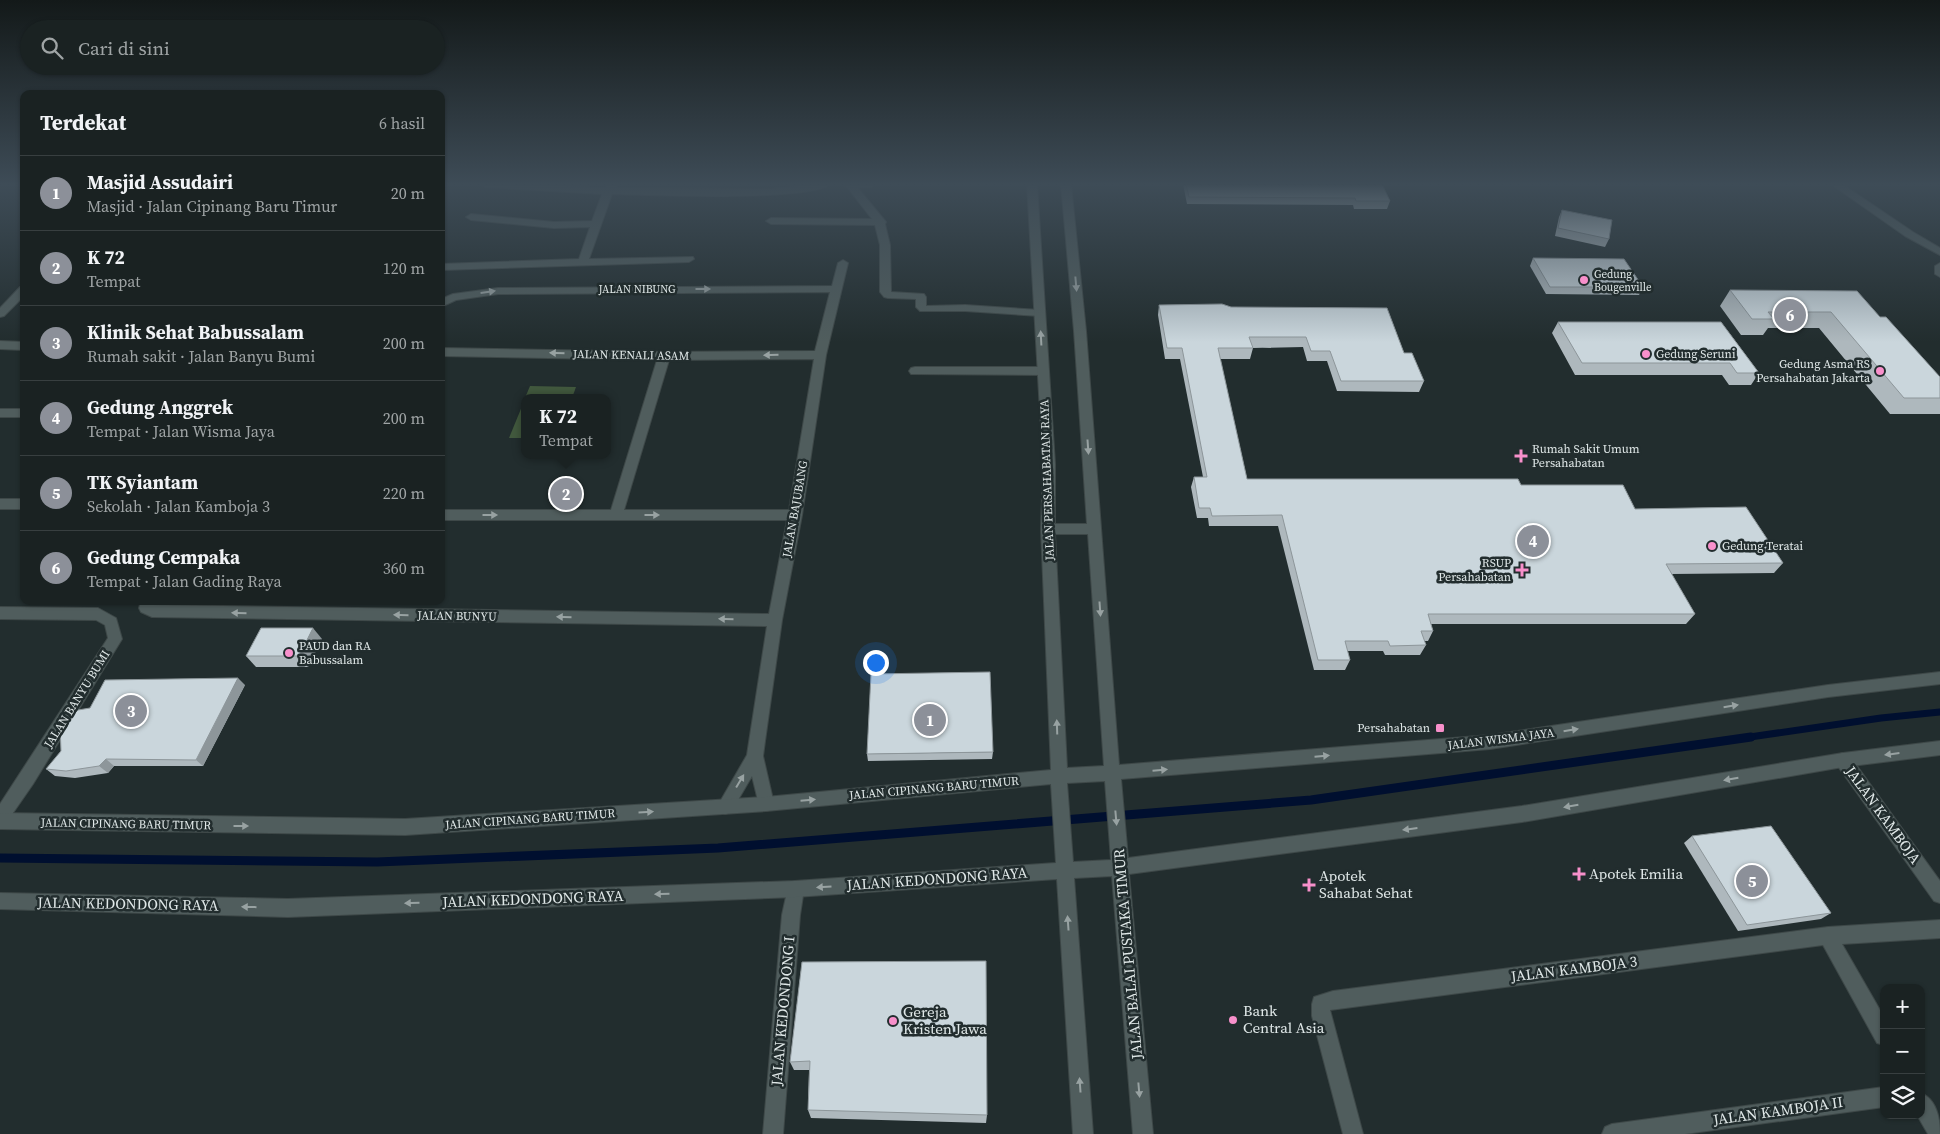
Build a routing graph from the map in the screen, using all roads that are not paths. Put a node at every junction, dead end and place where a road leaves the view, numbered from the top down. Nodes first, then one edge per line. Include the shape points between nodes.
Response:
1 (592, 237) edge
2 (884, 237) edge
3 (1035, 237) edge
4 (1071, 237) edge
5 (1914, 237) edge
6 (1940, 252) edge
7 (689, 259) dead end
8 (583, 262) junction
9 (843, 263) dead end
10 (1940, 266) edge
11 (445, 267) edge
12 (1940, 274) edge
13 (835, 289) junction
14 (20, 293) edge
15 (445, 302) edge
16 (1040, 313) junction
17 (0, 314) edge
18 (0, 345) edge
19 (20, 346) edge
20 (445, 352) edge
21 (820, 355) junction
22 (664, 356) junction
23 (915, 371) dead end
24 (1043, 371) junction
25 (0, 413) edge
26 (20, 413) edge
27 (0, 504) edge
28 (20, 504) edge
29 (445, 515) edge
30 (794, 515) junction
31 (616, 516) junction
32 (1048, 529) junction
33 (1093, 529) junction
34 (147, 605) edge
35 (265, 607) edge
36 (0, 613) edge
37 (775, 620) junction
38 (1940, 678) edge
39 (1940, 748) edge
40 (755, 756) junction
41 (1843, 760) junction
42 (1059, 776) junction
43 (1112, 780) junction
44 (766, 804) junction
45 (725, 806) junction
46 (0, 820) edge
47 (1120, 859) junction
48 (1065, 871) junction
49 (795, 889) junction
50 (1940, 895) edge
51 (0, 901) edge
52 (1940, 929) edge
53 (1828, 936) junction
54 (1880, 1029) edge
55 (1880, 1098) edge
56 (1925, 1110) edge
57 (773, 1134) edge
58 (1083, 1134) edge
59 (1143, 1134) edge
60 (1352, 1134) edge
61 (1612, 1134) edge
62 (1939, 1134) edge

1 - 8 street
2 - 16 street via 885,292 888,295 920,296 924,309
3 - 16 street, JALAN PERSAHABATAN RAYA
4 -> 33 street
5 - 6 street
7 - 8 street
8 - 11 street
9 - 13 street, JALAN BAJUBANG
10 - 12 street
15 -> 13 street, JALAN NIBUNG via 453,297 498,290
13 - 21 street, JALAN BAJUBANG
14 - 17 street
24 -> 16 street, JALAN PERSAHABATAN RAYA
18 - 19 street
22 -> 20 street, JALAN KENALI ASAM
21 -> 22 street, JALAN KENALI ASAM
21 - 30 street, JALAN BAJUBANG
22 - 31 street
23 - 24 street
24 - 32 street, JALAN PERSAHABATAN RAYA via 1049,464
25 - 26 street
27 - 28 street
29 -> 31 street
31 -> 30 street
30 - 37 street, JALAN BAJUBANG
32 - 33 street
42 -> 32 street, JALAN PERSAHABATAN RAYA
33 -> 43 street
35 -> 34 street, JALAN BUNYU via 152,611 146,608
37 -> 35 street, JALAN BUNYU
36 - 46 street, JALAN BANYU BUMI via 98,614 111,622 114,639
37 - 40 street, JALAN BAJUBANG
43 -> 38 street, JALAN WISMA JAYA via 1490,742 1819,692
39 -> 41 street
40 - 44 street, JALAN BAJUBANG
45 -> 40 street, JALAN BAJUBANG
41 -> 47 street via 1522,814
41 - 50 street, JALAN KAMBOJA
42 - 43 street, JALAN WISMA JAYA
44 -> 42 street, JALAN CIPINANG BARU TIMUR
42 - 48 street
43 -> 47 street, JALAN BALAI PUSTAKA TIMUR
44 - 45 street, JALAN CIPINANG BARU TIMUR
46 -> 45 street, JALAN CIPINANG BARU TIMUR via 405,827
47 - 48 street
47 -> 59 street, JALAN BALAI PUSTAKA TIMUR
48 -> 49 street, JALAN KEDONDONG RAYA
58 -> 48 street
49 -> 51 street, JALAN KEDONDONG RAYA via 288,908
49 - 57 street, JALAN KEDONDONG I
52 - 53 street, JALAN KAMBOJA 3
53 - 54 street
53 - 60 street, JALAN KAMBOJA 3 via 1321,1004 1321,1016
55 - 61 street, JALAN KAMBOJA II
56 - 62 street

